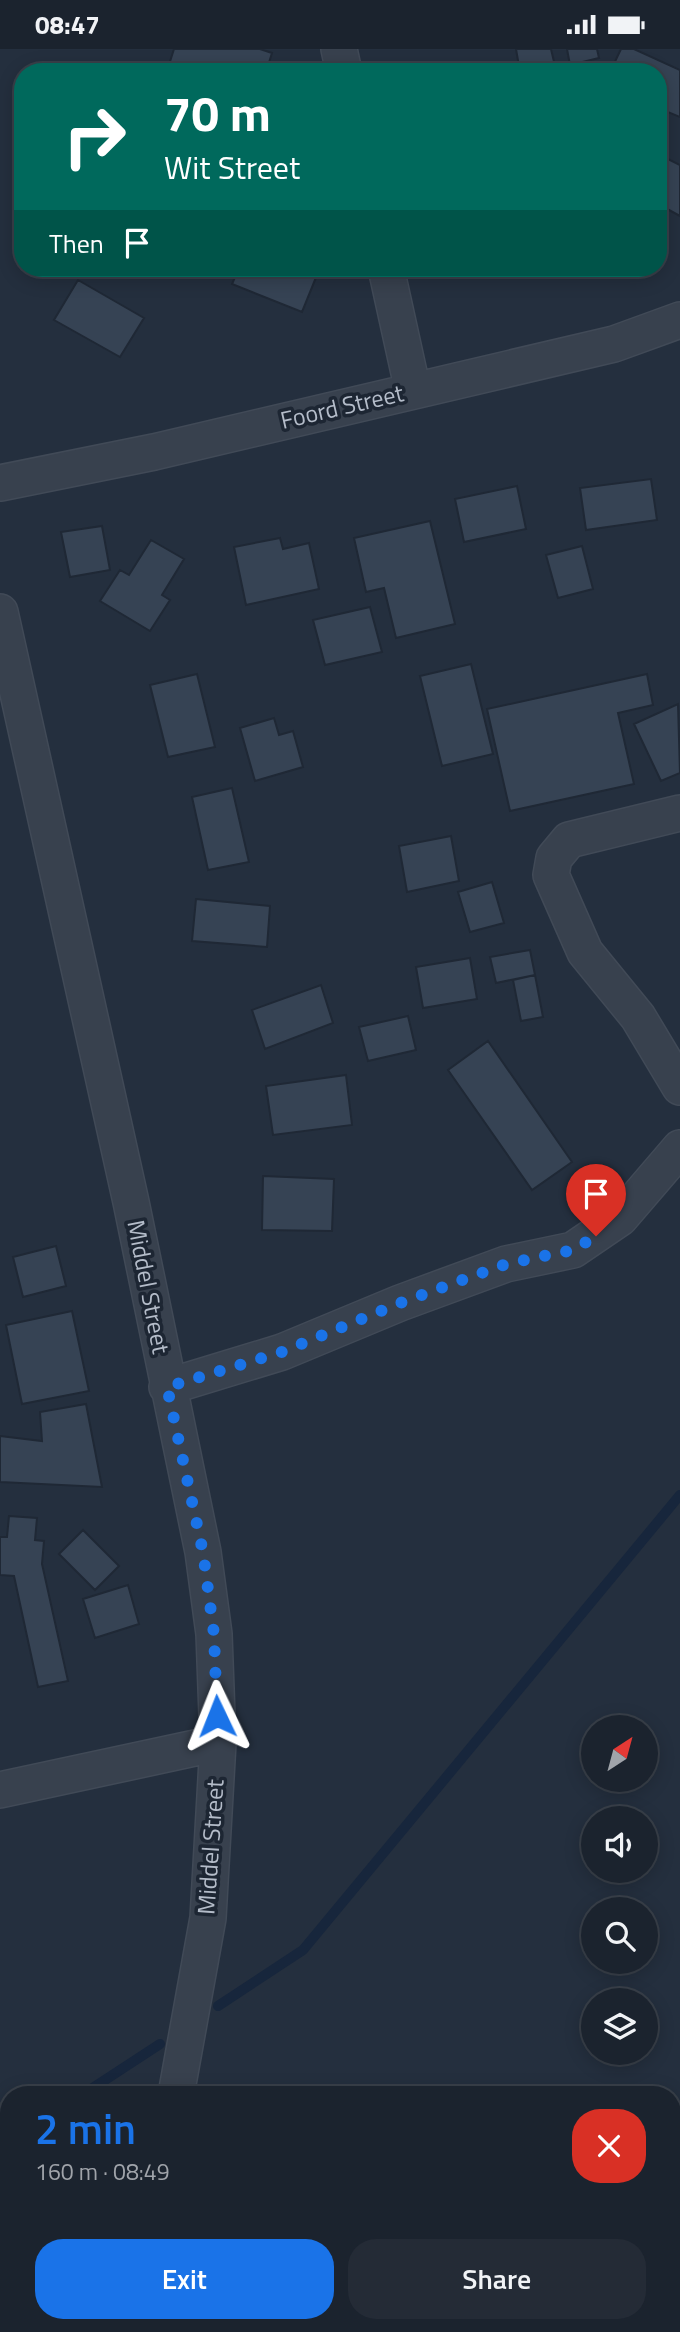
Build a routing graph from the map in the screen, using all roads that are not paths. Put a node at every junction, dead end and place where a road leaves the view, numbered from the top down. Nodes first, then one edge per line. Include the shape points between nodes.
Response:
1 (388, 277) edge
2 (680, 320) edge
3 (413, 391) junction
4 (0, 483) edge
5 (0, 612) edge
6 (680, 813) edge
7 (680, 1087) edge
8 (680, 1148) edge
9 (167, 1387) junction
10 (218, 1743) junction
11 (0, 1790) edge
12 (178, 2086) edge

1 - 3 street
2 - 3 street, Foord Street via 614,344
3 - 4 street, Foord Street
5 - 9 street, Middel Street via 131,1202
6 - 7 street via 569,840 554,858 551,875 585,952 638,1017
8 - 9 street via 620,1217 573,1250 506,1264 282,1352
9 - 10 street, Middel Street via 203,1552 214,1634
10 - 11 street
10 - 12 street, Middel Street via 208,1918

